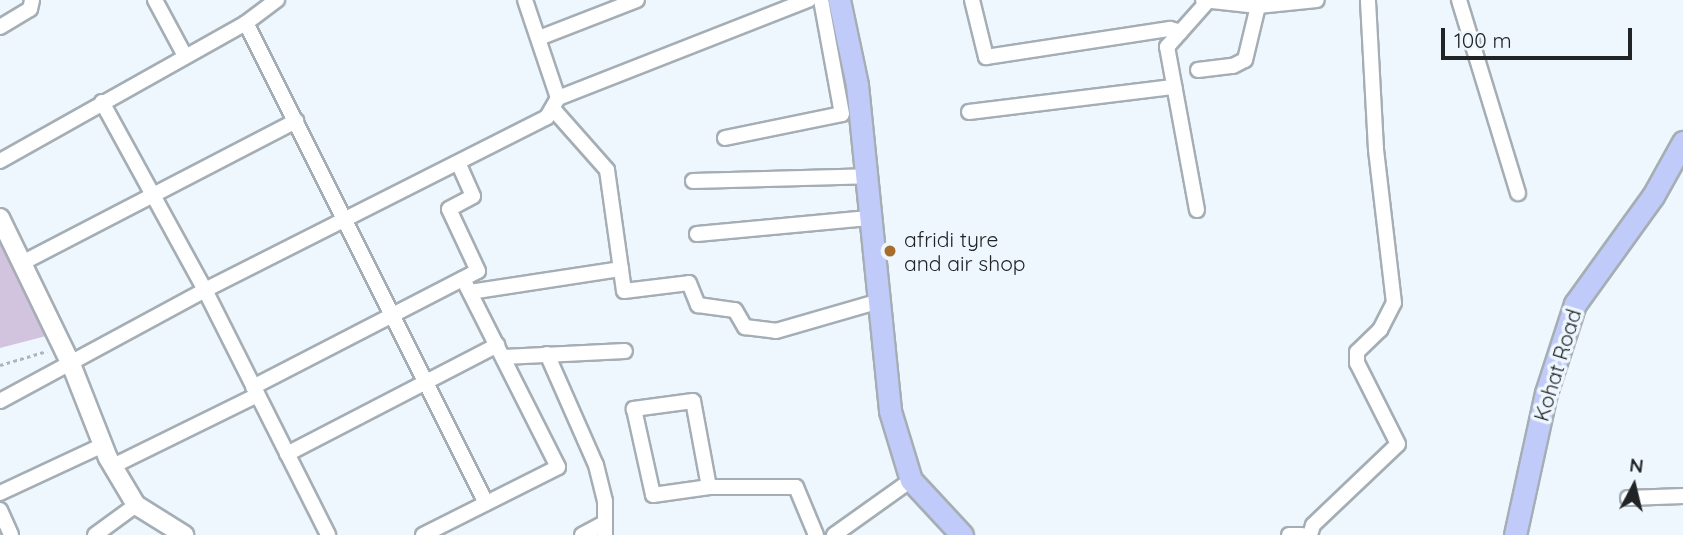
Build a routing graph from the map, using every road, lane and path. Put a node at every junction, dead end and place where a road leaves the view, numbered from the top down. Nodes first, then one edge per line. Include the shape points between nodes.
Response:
1 (32, 0) edge
2 (155, 0) edge
3 (276, 0) edge
4 (524, 0) edge
5 (637, 0) edge
6 (808, 0) edge
7 (821, 0) edge
8 (839, 0) edge
9 (972, 0) edge
10 (1203, 0) edge
11 (1317, 0) edge
12 (1368, 0) edge
13 (1459, 0) edge
14 (1208, 1) edge
15 (1258, 6) junction
16 (246, 23) junction
17 (0, 27) edge
18 (1181, 32) junction
19 (539, 38) junction
20 (185, 56) junction
21 (1198, 70) dead end
22 (1174, 86) junction
23 (102, 102) junction
24 (556, 104) junction
25 (969, 112) dead end
26 (296, 121) junction
27 (725, 138) dead end
28 (1683, 142) edge
29 (0, 160) edge
30 (458, 163) junction
31 (867, 176) junction
32 (694, 181) dead end
33 (152, 192) junction
34 (1518, 193) dead end
35 (1196, 210) dead end
36 (0, 218) edge
37 (871, 218) junction
38 (347, 220) junction
39 (697, 234) dead end
40 (22, 263) junction
41 (621, 269) junction
42 (466, 286) junction
43 (205, 290) junction
44 (880, 301) junction
45 (394, 315) junction
46 (63, 346) junction
47 (501, 351) junction
48 (625, 351) dead end
49 (547, 354) junction
50 (71, 364) junction
51 (0, 365) edge
52 (426, 381) junction
53 (255, 391) junction
54 (0, 401) edge
55 (103, 445) junction
56 (287, 454) junction
57 (113, 467) junction
58 (911, 480) junction
59 (709, 487) junction
60 (0, 493) edge
61 (1683, 496) edge
62 (1628, 498) dead end
63 (486, 503) junction
64 (136, 505) junction
65 (0, 510) edge
66 (605, 529) edge
67 (161, 530) edge
68 (11, 535) edge
69 (94, 535) edge
70 (184, 535) edge
71 (328, 535) edge
72 (423, 535) edge
73 (582, 535) edge
74 (816, 535) edge
75 (834, 535) edge
76 (962, 535) edge
77 (1289, 535) edge
78 (1301, 535) edge
79 (1310, 535) edge
80 (1514, 535) edge

1 - 17 street via 30,9
2 - 20 street
3 - 16 street
4 - 19 street
5 - 19 street
6 - 24 street
7 - 27 street via 842,114
8 - 31 main road via 857,85
9 - 18 street via 986,57 1170,29
10 - 14 street
11 - 15 street
12 - 79 street via 1376,149 1394,303 1380,330 1357,352 1357,363 1398,449 1313,525
13 - 34 street
14 - 15 street
14 - 18 street
15 - 21 street via 1245,60
16 - 20 street
16 - 26 street
18 - 22 street via 1167,47
19 - 24 street
20 - 23 street
22 - 25 street
22 - 35 street
23 - 29 street
23 - 33 street
24 - 30 street via 538,123
24 - 41 street via 607,170
26 - 33 street
26 - 38 street
28 - 80 main road, Kohat Road via 1653,196 1575,304 1546,393
30 - 38 street
30 - 42 street via 473,196 449,209 478,271
31 - 32 street
31 - 37 main road
33 - 40 street
33 - 43 street
36 - 40 street
37 - 39 street
37 - 44 main road
38 - 43 street
38 - 45 street
40 - 46 street
41 - 42 street
41 - 44 street via 624,291 689,283 698,305 735,310 745,327 776,331
42 - 45 street
42 - 47 street
43 - 50 street
43 - 53 street
44 - 58 main road via 890,411
45 - 52 street
45 - 53 street
46 - 50 street
46 - 51 path
47 - 49 street
47 - 52 street
47 - 63 street via 558,467
48 - 49 street
49 - 66 street via 596,464
50 - 54 street
50 - 55 street
52 - 56 street
52 - 63 street
53 - 56 street
53 - 57 street
55 - 57 street
55 - 60 street
56 - 71 street
57 - 64 street
58 - 75 street
58 - 76 main road
59 - 59 street via 693,401 634,409 653,495
59 - 74 street via 796,487
61 - 62 street
63 - 72 street
64 - 67 street
64 - 69 street
65 - 68 street
66 - 73 street
67 - 70 street
77 - 78 street

